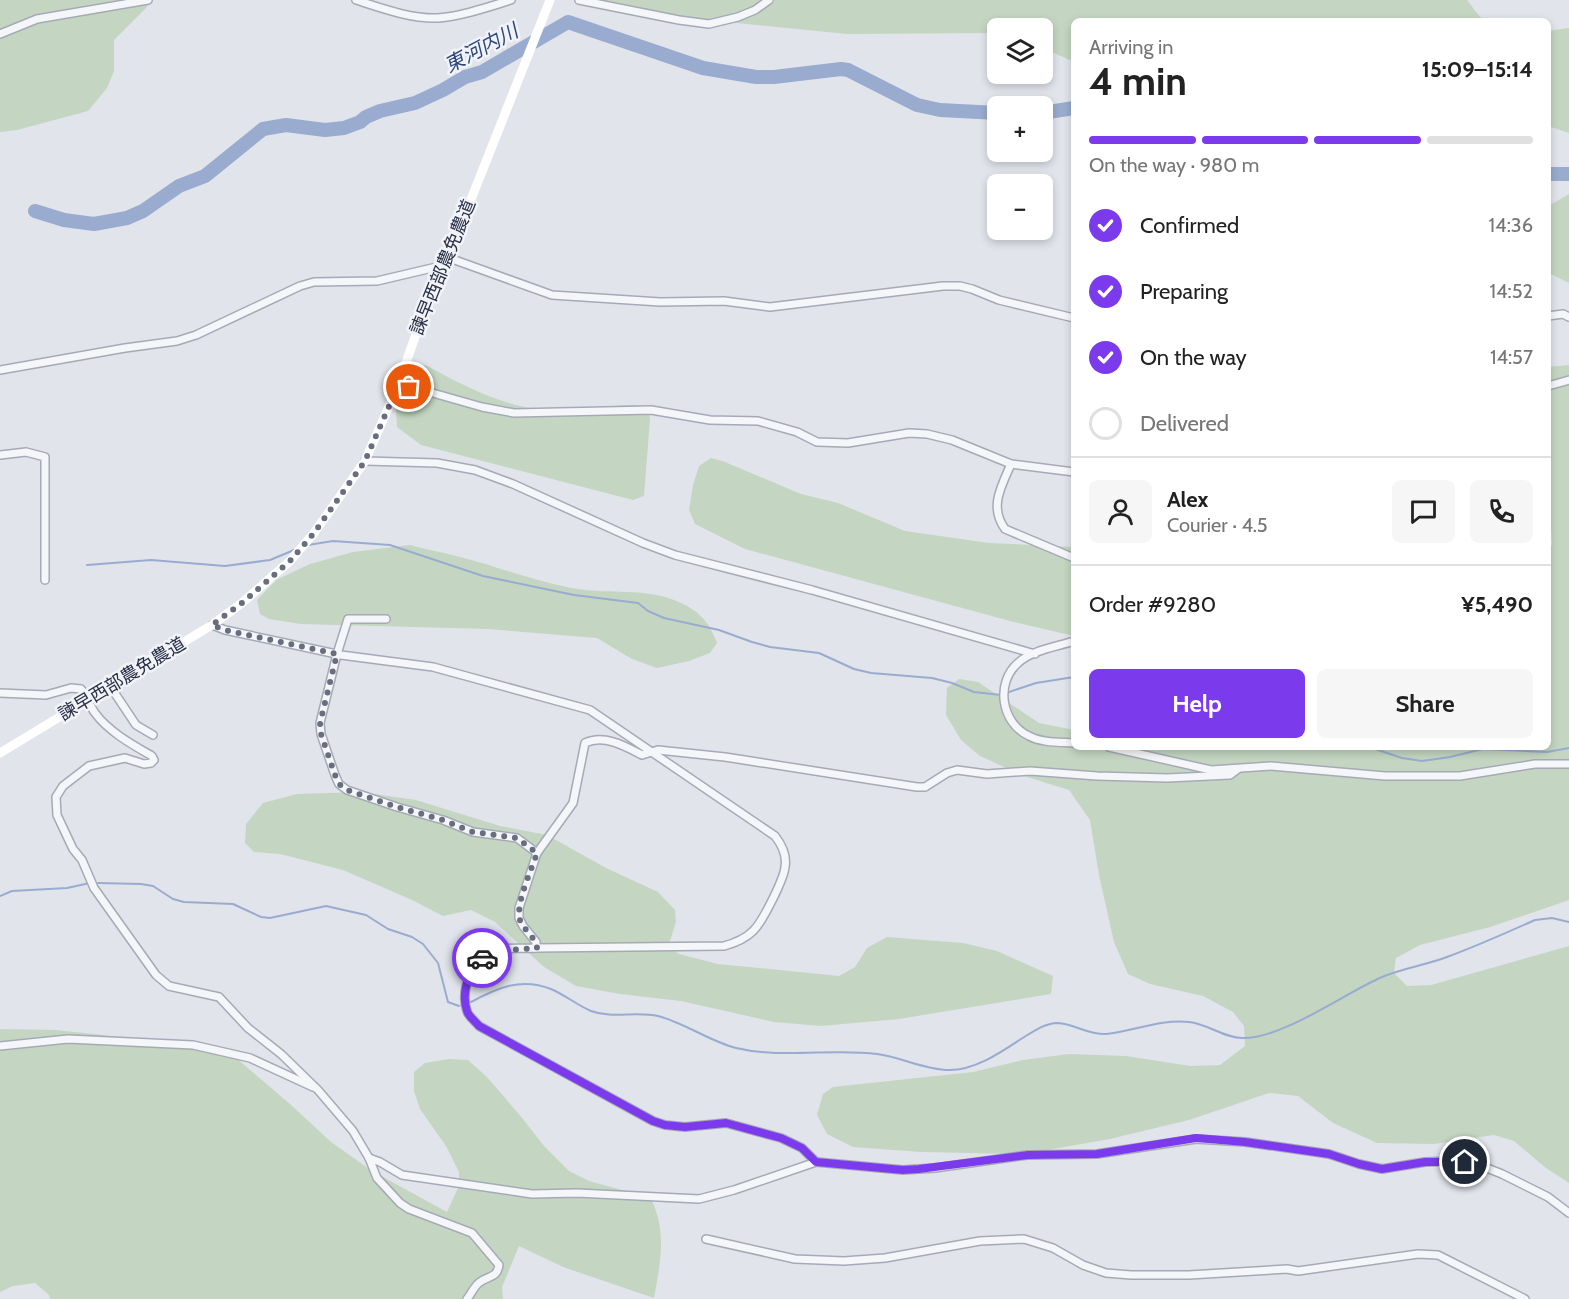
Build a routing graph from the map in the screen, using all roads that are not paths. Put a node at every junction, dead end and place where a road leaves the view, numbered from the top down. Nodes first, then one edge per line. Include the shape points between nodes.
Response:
1 (148, 0) edge
2 (356, 0) edge
3 (511, 0) edge
4 (550, 0) edge
5 (579, 0) edge
6 (769, 0) edge
7 (0, 34) edge
8 (445, 265) junction
9 (1551, 316) edge
10 (1071, 317) edge
11 (1569, 317) edge
12 (0, 370) edge
13 (1569, 380) edge
14 (1551, 385) edge
15 (397, 388) junction
16 (0, 454) edge
17 (365, 461) junction
18 (1011, 464) junction
19 (1071, 472) edge
20 (1071, 557) edge
21 (45, 580) dead end
22 (386, 619) dead end
23 (212, 625) junction
24 (1071, 642) edge
25 (337, 654) junction
26 (1035, 654) junction
27 (110, 686) junction
28 (0, 693) edge
29 (89, 698) junction
30 (153, 735) dead end
31 (1071, 743) edge
32 (1122, 750) edge
33 (0, 753) edge
34 (652, 753) junction
35 (1569, 764) edge
36 (1238, 769) junction
37 (537, 853) junction
38 (537, 948) junction
39 (0, 1046) edge
40 (316, 1088) junction
41 (369, 1158) junction
42 (816, 1162) junction
43 (1569, 1213) edge
44 (706, 1239) dead end
45 (467, 1299) edge
46 (1524, 1299) edge

1 - 7 street via 37,19
2 - 3 street via 438,18
4 - 8 street, 諫早西部農免農道
5 - 6 street via 709,24 738,17
8 - 10 street via 452,259 552,295 660,302 724,301 770,307 960,286
8 - 12 street via 378,281 314,282 177,341
8 - 15 street, 諫早西部農免農道
9 - 11 street
13 - 14 street
15 - 17 street, 諫早西部農免農道
15 - 18 street via 415,388 514,412 651,410 710,420 758,421 817,442 848,443 909,433 927,434
16 - 21 street via 26,452 45,457
17 - 23 street, 諫早西部農免農道 via 290,561
17 - 26 street via 437,463 475,470 675,555
18 - 19 street
18 - 20 street via 997,495 999,520 1005,529
22 - 25 street via 348,619
23 - 25 street
23 - 27 street, 諫早西部農免農道
24 - 26 street
25 - 34 street via 433,667 579,706
25 - 37 street via 320,723 339,784 473,832 517,838
26 - 31 street via 1019,662 1008,674 1003,686 1006,712 1020,731 1030,737
27 - 29 street, 諫早西部農免農道
27 - 30 street via 136,725
28 - 29 street via 46,695 71,688 81,689
29 - 33 street, 諫早西部農免農道
29 - 40 street via 104,724 154,760 144,764 125,758 89,765 63,786 56,797 57,816 99,896 164,983 219,997
32 - 36 street via 1211,770
34 - 36 street via 658,750 736,758 917,787 925,787 957,770 1167,778 1230,775
34 - 37 street via 642,755 602,740 585,743 573,804
34 - 38 street via 775,836 781,844 786,868 760,923 740,941 724,946
35 - 36 street via 1535,764 1442,776 1385,776 1271,766
37 - 38 street via 519,908 519,918
38 - 42 street via 493,951 479,960 463,996 467,1012 479,1026 653,1121 685,1127 726,1123 781,1138 802,1148
39 - 40 street via 68,1039 193,1045 250,1058
40 - 41 street via 353,1131
41 - 42 street via 402,1175 532,1194 699,1199
41 - 45 street via 377,1178 400,1203 472,1233 494,1257 498,1272 480,1282
42 - 43 street via 924,1169 1028,1155 1097,1154 1196,1138 1329,1154 1382,1169 1425,1162 1477,1164 1548,1197
44 - 46 street via 795,1259 844,1261 980,1241 1024,1239 1106,1273 1131,1275 1298,1271 1418,1254 1438,1255

